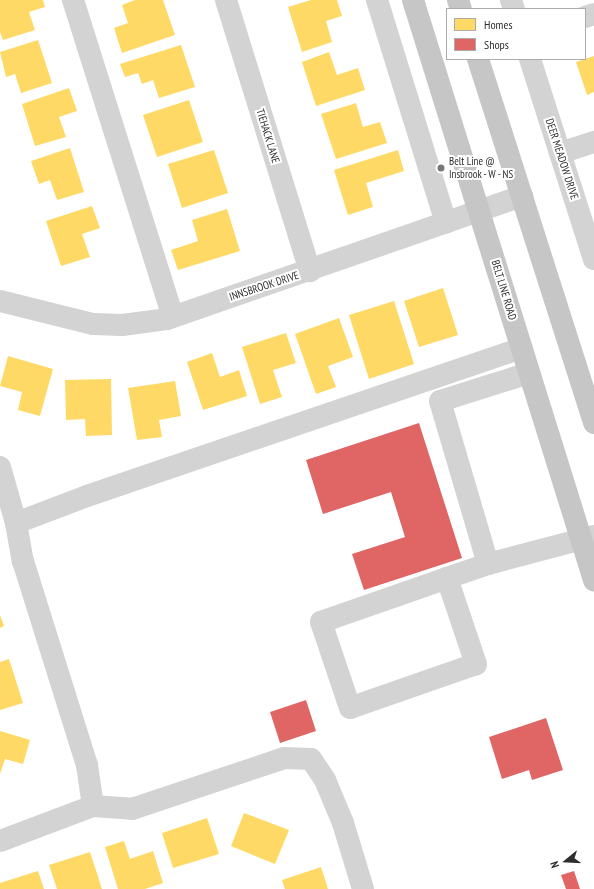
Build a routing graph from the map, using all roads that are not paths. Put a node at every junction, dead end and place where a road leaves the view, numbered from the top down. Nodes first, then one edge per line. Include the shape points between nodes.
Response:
1 (73, 0) edge
2 (226, 0) edge
3 (377, 0) edge
4 (413, 0) edge
5 (478, 60) edge
6 (530, 60) edge
7 (594, 142) edge
8 (560, 153) junction
9 (522, 196) junction
10 (480, 210) junction
11 (446, 223) junction
12 (594, 259) edge
13 (310, 271) junction
14 (0, 301) edge
15 (173, 316) junction
16 (521, 348) junction
17 (529, 373) junction
18 (594, 423) edge
19 (0, 467) edge
20 (16, 523) junction
21 (588, 539) edge
22 (488, 564) junction
23 (447, 578) junction
24 (594, 580) edge
25 (93, 806) junction
26 (0, 841) edge
27 (363, 889) edge

1 - 15 street
2 - 13 street, TIEHACK LANE
3 - 11 street
4 - 10 main road, BELT LINE ROAD
5 - 9 main road
6 - 8 street, DEER MEADOW DRIVE
7 - 8 street
8 - 12 street, DEER MEADOW DRIVE
9 - 10 street, INNSBROOK DRIVE
9 - 18 main road
10 - 11 street, INNSBROOK DRIVE
10 - 16 main road, BELT LINE ROAD
11 - 13 street, INNSBROOK DRIVE
13 - 15 street, INNSBROOK DRIVE
14 - 15 street, INNSBROOK DRIVE via 93,324 122,325
16 - 17 main road, BELT LINE ROAD
16 - 20 street via 86,496
17 - 21 main road, BELT LINE ROAD
17 - 22 street via 440,401
19 - 20 street
20 - 25 street via 23,561 87,766
21 - 22 street
21 - 24 main road, BELT LINE ROAD
22 - 23 street
23 - 23 street via 321,622 350,708 476,664
25 - 26 street
25 - 27 street via 132,809 284,758 311,759 325,780 343,823

